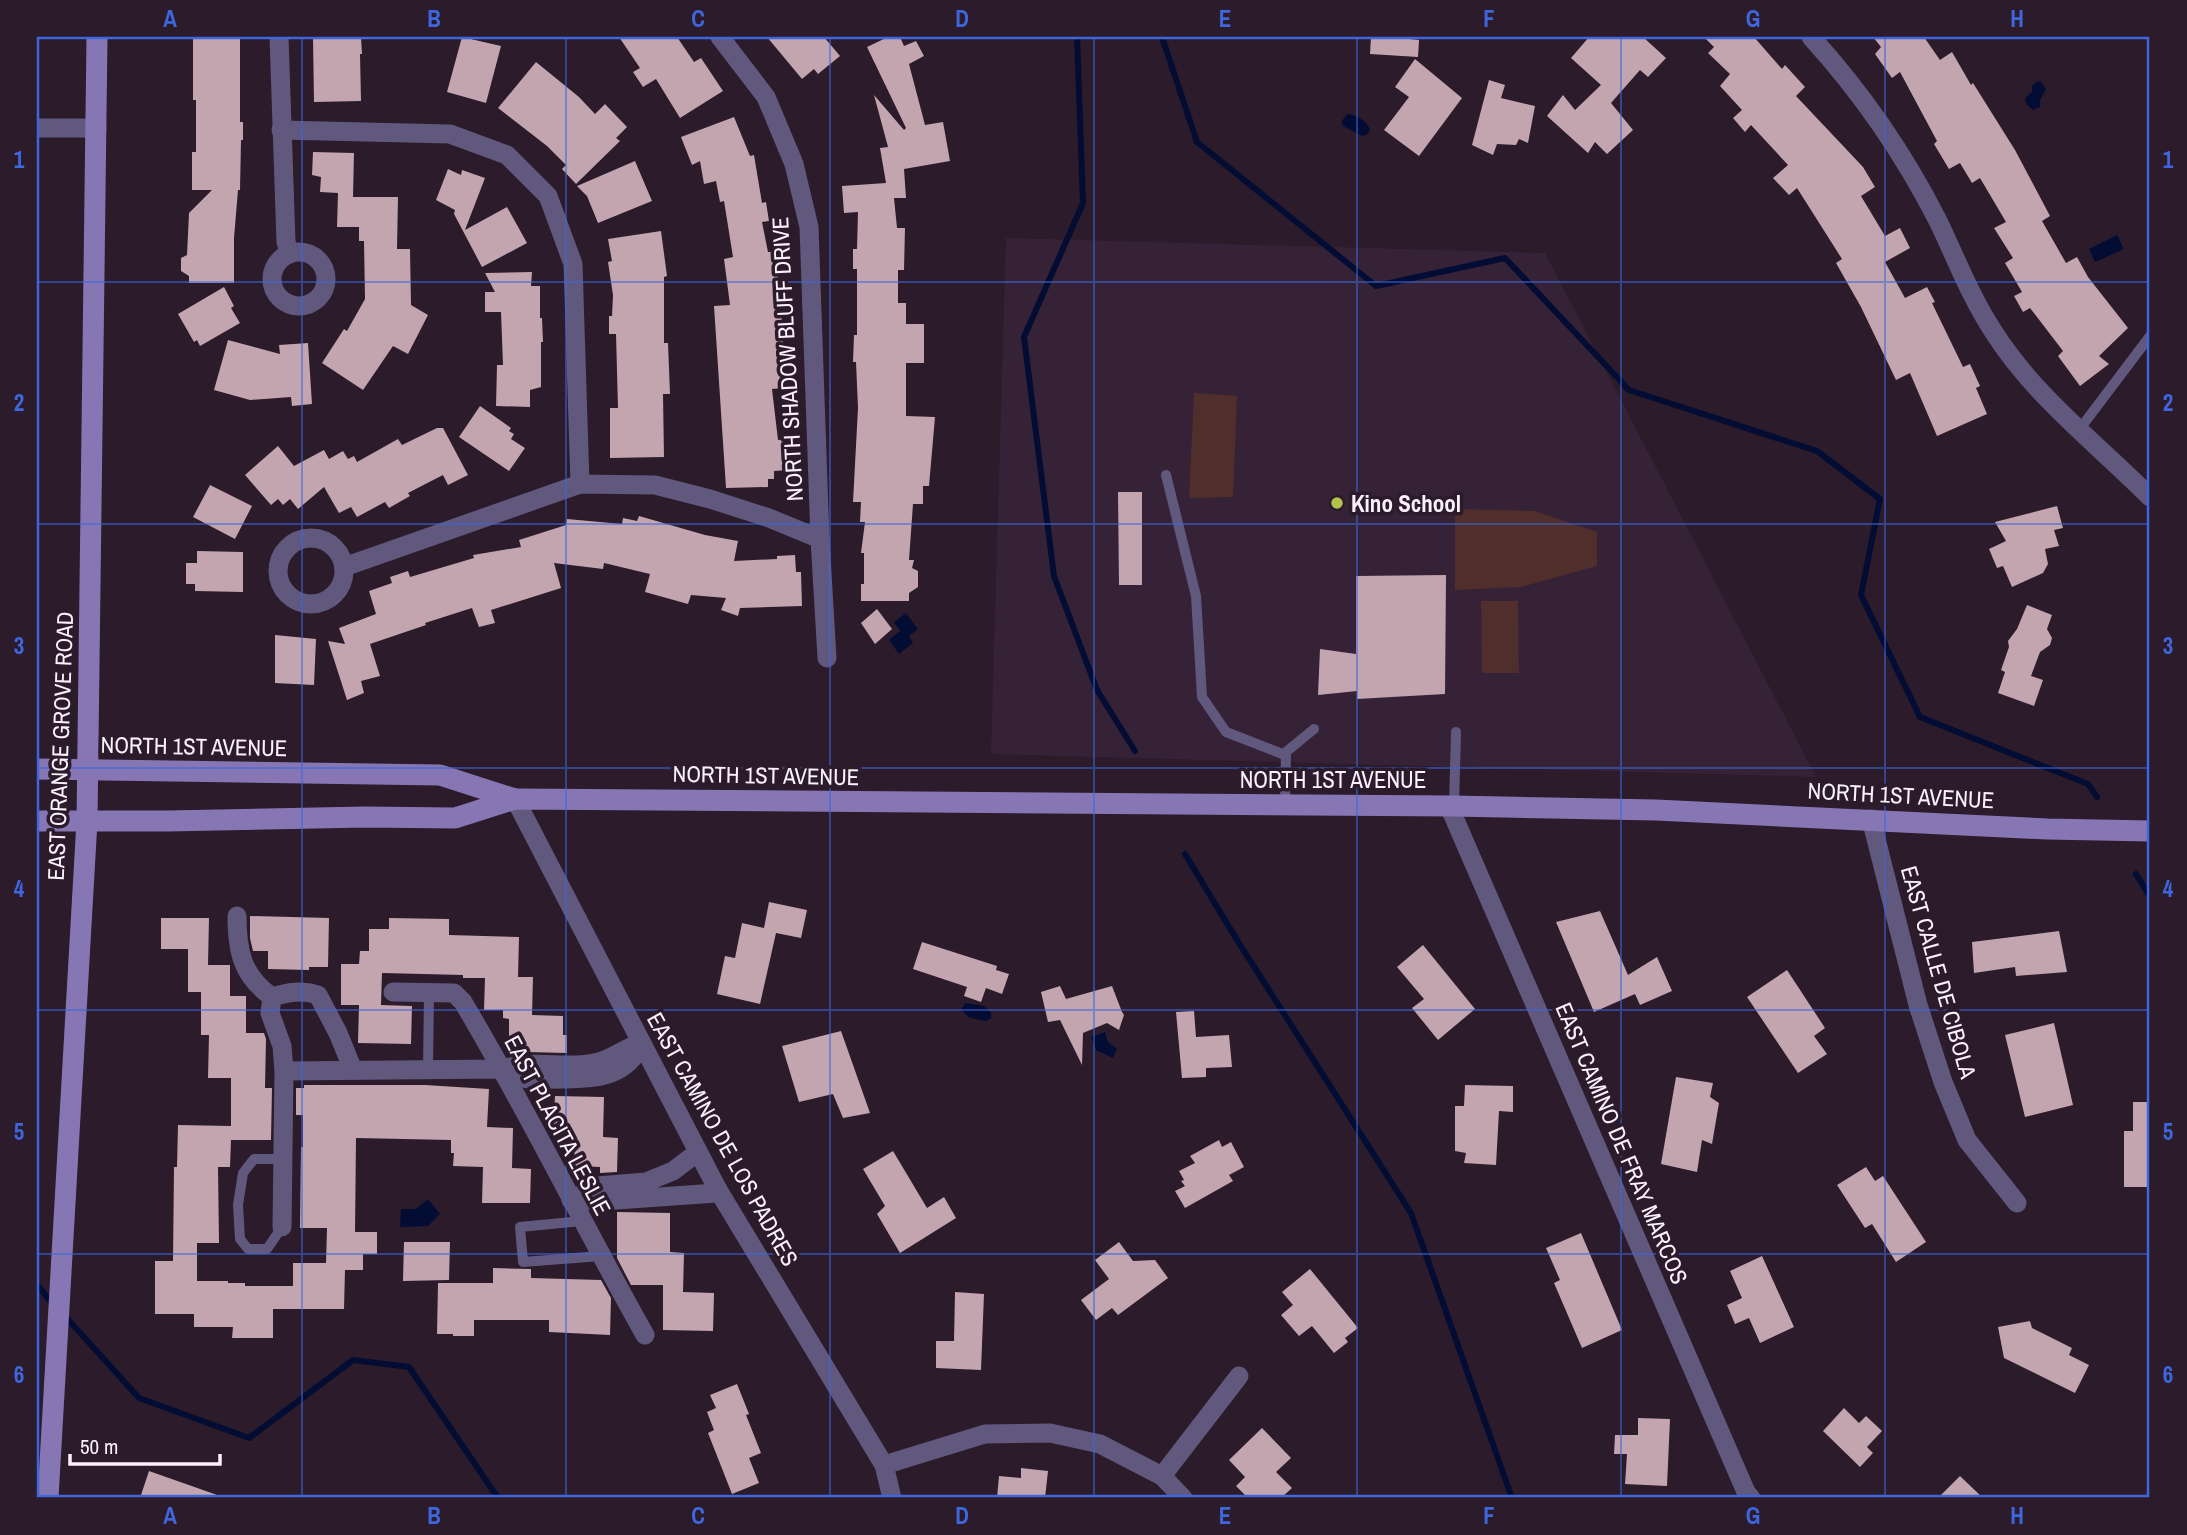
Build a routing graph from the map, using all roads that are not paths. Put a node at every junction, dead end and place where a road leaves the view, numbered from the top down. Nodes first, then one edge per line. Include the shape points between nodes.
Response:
1 (97, 37) edge
2 (279, 37) edge
3 (720, 37) edge
4 (1811, 37) edge
5 (37, 128) edge
6 (97, 128) junction
7 (281, 130) junction
8 (290, 254) dead end
9 (2150, 336) edge
10 (2080, 430) junction
11 (1166, 475) dead end
12 (580, 484) junction
13 (2150, 497) edge
14 (820, 539) junction
15 (344, 567) dead end
16 (827, 658) dead end
17 (1314, 729) dead end
18 (1456, 733) dead end
19 (1285, 755) junction
20 (37, 769) edge
21 (88, 771) junction
22 (515, 799) junction
23 (1285, 806) junction
24 (1452, 806) junction
25 (1871, 819) junction
26 (37, 821) edge
27 (87, 821) junction
28 (2150, 831) edge
29 (237, 916) dead end
30 (393, 992) dead end
31 (429, 992) junction
32 (272, 997) junction
33 (642, 1042) junction
34 (503, 1069) junction
35 (353, 1070) junction
36 (428, 1070) junction
37 (284, 1071) junction
38 (698, 1152) junction
39 (283, 1159) junction
40 (718, 1190) junction
41 (570, 1200) junction
42 (2018, 1203) dead end
43 (582, 1221) junction
44 (282, 1227) joint
45 (601, 1256) junction
46 (645, 1335) dead end
47 (1240, 1376) dead end
48 (884, 1465) junction
49 (1162, 1476) junction
50 (48, 1498) edge
51 (892, 1498) edge
52 (1183, 1498) edge
53 (1751, 1498) edge

1 - 6 main road, EAST ORANGE GROVE ROAD
2 - 7 street
3 - 14 street, NORTH SHADOW BLUFF DRIVE via 766,97 794,164 809,227
4 - 10 street via 1888,135 1993,332 2023,374
5 - 6 street
6 - 21 main road, EAST ORANGE GROVE ROAD
7 - 8 street
7 - 12 street via 450,134 507,155 548,196 573,264
9 - 10 lane
10 - 13 street
11 - 19 lane via 1196,596 1202,697 1226,732
12 - 14 street via 655,485 757,514
12 - 15 street
14 - 16 street, NORTH SHADOW BLUFF DRIVE
17 - 19 lane
18 - 24 lane
19 - 23 lane
20 - 21 main road, NORTH 1ST AVENUE
21 - 22 main road, NORTH 1ST AVENUE via 440,775
21 - 27 main road, EAST ORANGE GROVE ROAD
22 - 23 main road, NORTH 1ST AVENUE
22 - 27 main road, NORTH 1ST AVENUE via 455,818
22 - 33 street, EAST CAMINO DE LOS PADRES
23 - 24 main road, NORTH 1ST AVENUE
24 - 25 main road, NORTH 1ST AVENUE
24 - 53 street, EAST CAMINO DE FRAY MARCOS
25 - 28 main road, NORTH 1ST AVENUE
25 - 42 street, EAST CALLE DE CIBOLA via 1918,1005 1944,1082 1967,1140
26 - 27 main road, NORTH 1ST AVENUE
27 - 50 main road, EAST ORANGE GROVE ROAD
29 - 32 street via 240,958
30 - 31 street, EAST PLACITA LESLIE
31 - 34 street, EAST PLACITA LESLIE via 454,993 463,1002
31 - 36 lane
32 - 35 street via 318,995
32 - 37 street via 270,1013 282,1046
33 - 34 street via 636,1057 595,1078 520,1079
33 - 38 street, EAST CAMINO DE LOS PADRES
34 - 36 street
34 - 41 street, EAST PLACITA LESLIE
35 - 36 street
35 - 37 street
37 - 39 street
38 - 40 street, EAST CAMINO DE LOS PADRES
38 - 41 street via 673,1171 646,1182 597,1186
39 - 44 street
39 - 44 lane via 254,1159 243,1173 240,1239 248,1249 267,1249
40 - 41 street
40 - 48 street, EAST CAMINO DE LOS PADRES
41 - 43 street, EAST PLACITA LESLIE
43 - 45 street, EAST PLACITA LESLIE
43 - 45 lane via 520,1227 523,1262
45 - 46 street, EAST PLACITA LESLIE
47 - 49 street
48 - 49 street via 985,1434 1050,1433 1100,1444
48 - 51 street, EAST CAMINO DE LOS PADRES
49 - 52 street

